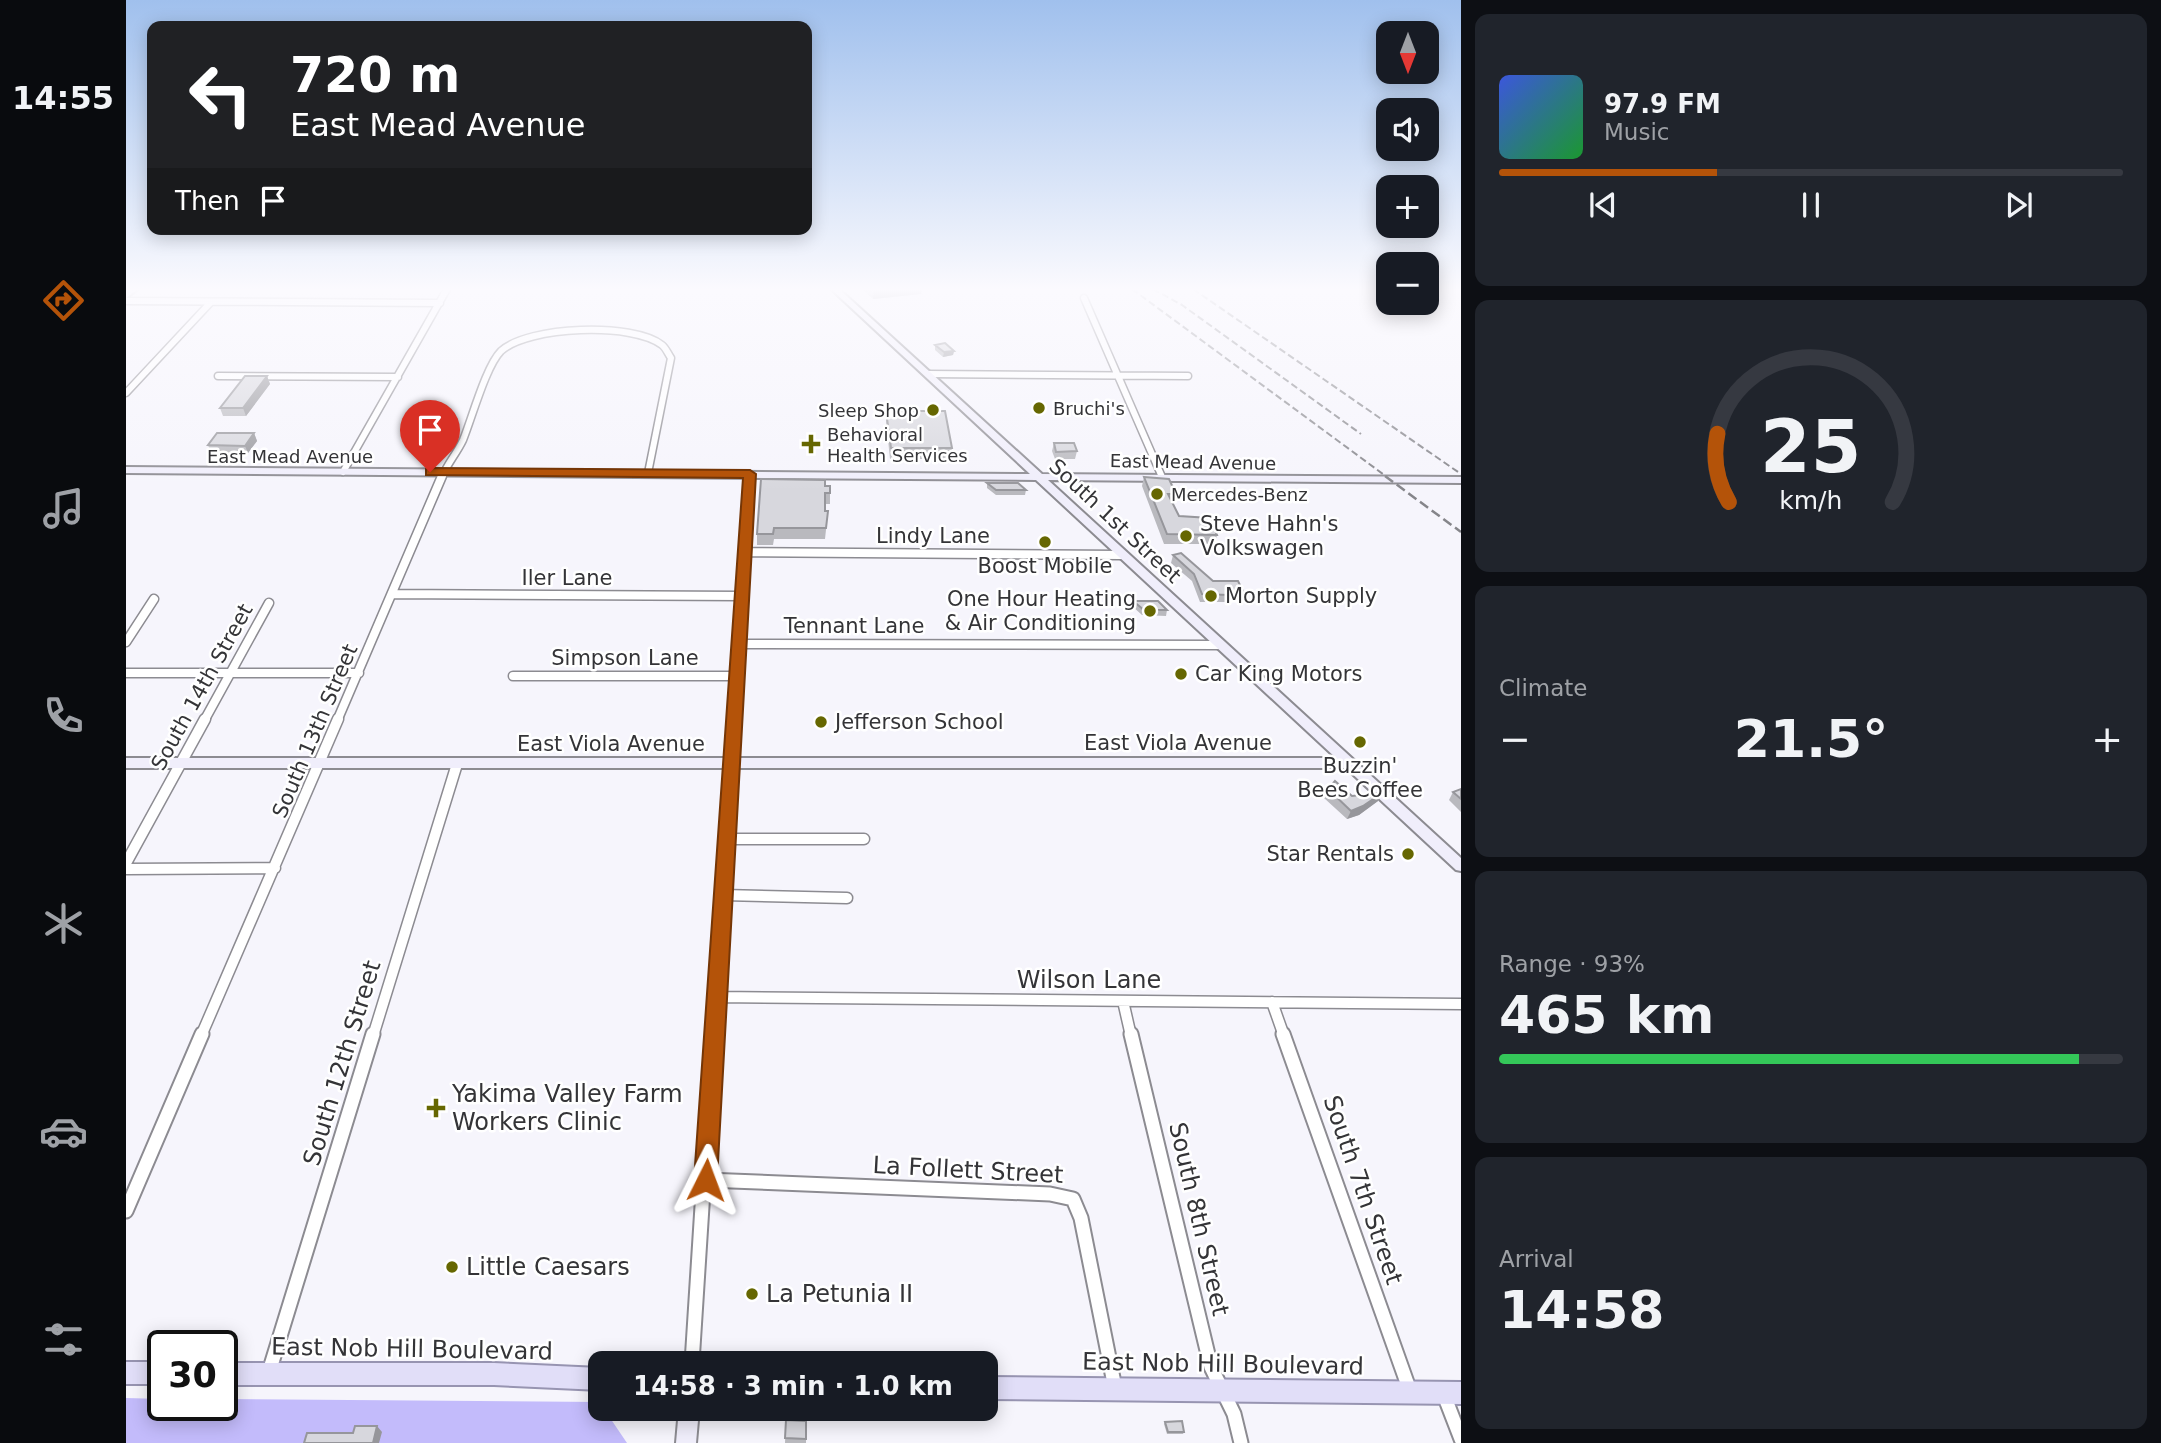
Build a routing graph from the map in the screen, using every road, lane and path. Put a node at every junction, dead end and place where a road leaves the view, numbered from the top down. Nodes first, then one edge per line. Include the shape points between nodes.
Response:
1 (160, 356) edge
2 (410, 356) edge
3 (496, 356) edge
4 (669, 356) edge
5 (909, 356) edge
6 (1109, 356) edge
7 (928, 374) junction
8 (218, 376) dead end
9 (1118, 376) junction
10 (1188, 376) dead end
11 (398, 377) junction
12 (126, 393) edge
13 (126, 470) edge
14 (343, 472) junction
15 (444, 472) junction
16 (649, 473) junction
17 (750, 474) junction
18 (1039, 476) junction
19 (1162, 477) junction
20 (1461, 480) edge
21 (745, 552) junction
22 (1121, 555) junction
23 (392, 594) junction
24 (742, 596) junction
25 (154, 599) dead end
26 (269, 603) dead end
27 (126, 642) edge
28 (739, 644) junction
29 (1220, 645) junction
30 (126, 673) edge
31 (231, 673) junction
32 (359, 673) junction
33 (513, 676) dead end
34 (737, 676) junction
35 (1348, 762) junction
36 (126, 763) edge
37 (181, 763) junction
38 (321, 763) junction
39 (733, 763) junction
40 (457, 764) junction
41 (727, 839) junction
42 (864, 839) dead end
43 (126, 863) edge
44 (1461, 866) edge
45 (126, 869) edge
46 (275, 869) junction
47 (723, 895) junction
48 (847, 898) dead end
49 (716, 997) junction
50 (1123, 1001) junction
51 (1272, 1002) junction
52 (1461, 1004) edge
53 (706, 1180) junction
54 (126, 1211) edge
55 (693, 1351) edge
56 (126, 1373) edge
57 (147, 1373) edge
58 (238, 1374) edge
59 (268, 1374) junction
60 (588, 1378) edge
61 (998, 1388) edge
62 (1115, 1390) junction
63 (1223, 1391) junction
64 (1410, 1392) junction
65 (1452, 1393) edge
66 (688, 1421) edge
67 (1461, 1439) edge
68 (686, 1443) edge
69 (1241, 1443) edge

1 - 12 street
2 - 11 street
3 - 15 street, South 13th Street
4 - 16 street, South 13th Street
5 - 7 street, South 1st Street
6 - 9 street
7 - 9 street
7 - 18 street, South 1st Street
8 - 11 street
9 - 10 street
9 - 19 street
11 - 14 street
13 - 14 street, East Mead Avenue
14 - 15 street, East Mead Avenue
15 - 16 street, East Mead Avenue
15 - 23 street, South 13th Street
16 - 17 street, East Mead Avenue
17 - 18 street, East Mead Avenue
17 - 21 street
18 - 19 street, East Mead Avenue
18 - 22 street, South 1st Street
19 - 20 street, East Mead Avenue
21 - 22 street, Lindy Lane
21 - 24 street
22 - 29 street, South 1st Street
23 - 24 street, Iler Lane
23 - 32 street, South 13th Street
24 - 28 street
25 - 27 street
26 - 31 street, South 14th Street
28 - 29 street, Tennant Lane
28 - 34 street
29 - 35 street, South 1st Street
30 - 31 street
31 - 32 street
31 - 37 street, South 14th Street
32 - 38 street, South 13th Street
33 - 34 street, Simpson Lane
34 - 39 street
35 - 39 street, East Viola Avenue
35 - 44 street, South 1st Street
36 - 37 street, East Viola Avenue
37 - 38 street, East Viola Avenue
37 - 43 street, South 14th Street
38 - 40 street, East Viola Avenue
38 - 46 street, South 13th Street
39 - 40 street, East Viola Avenue
39 - 41 street
40 - 59 street, South 12th Street
41 - 42 street
41 - 47 street
45 - 46 street
46 - 54 street, South 13th Street
47 - 48 street
47 - 49 street
49 - 50 street, Wilson Lane
49 - 53 street
50 - 51 street, Wilson Lane
50 - 63 street, South 8th Street via 1211,1367
51 - 52 street, Wilson Lane
51 - 64 street, South 7th Street
53 - 55 street
53 - 62 street, La Follett Street via 1050,1194 1073,1199 1082,1218
56 - 57 main road
58 - 59 main road, East Nob Hill Boulevard
59 - 60 main road, East Nob Hill Boulevard
61 - 62 main road, East Nob Hill Boulevard
62 - 63 main road, East Nob Hill Boulevard
63 - 64 main road, East Nob Hill Boulevard
63 - 69 street, South 8th Street
64 - 65 main road, East Nob Hill Boulevard
65 - 67 street
66 - 68 street

